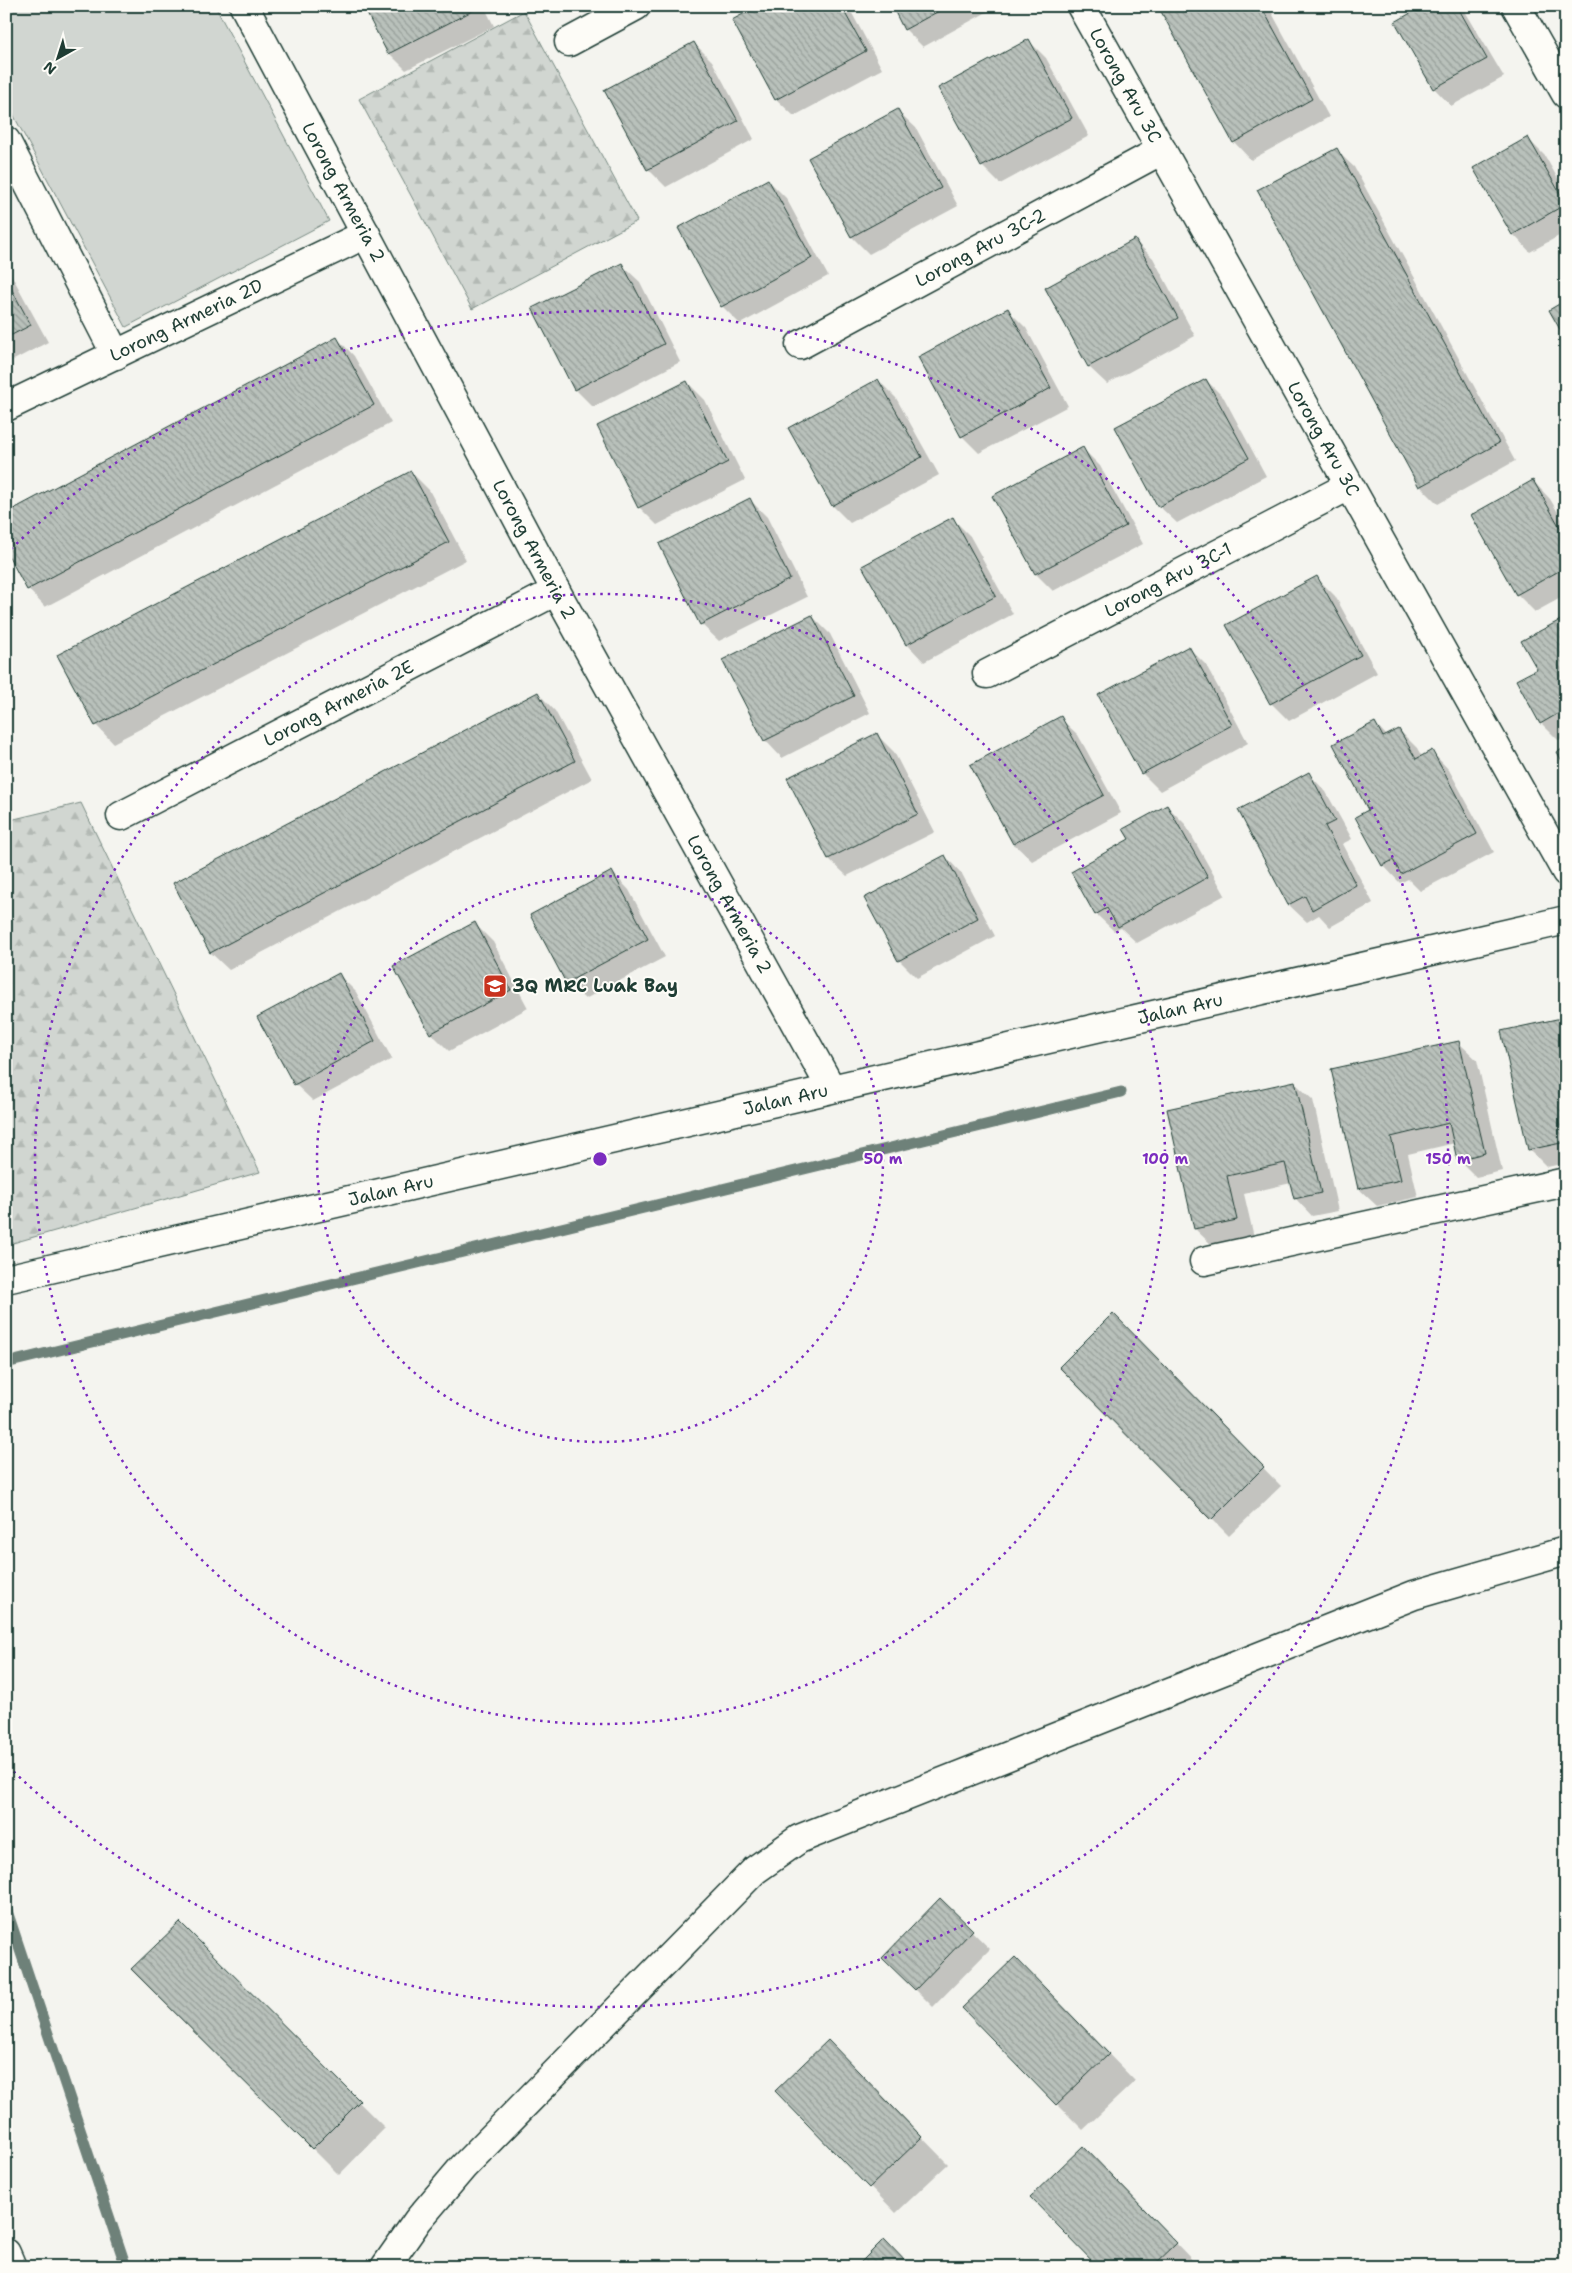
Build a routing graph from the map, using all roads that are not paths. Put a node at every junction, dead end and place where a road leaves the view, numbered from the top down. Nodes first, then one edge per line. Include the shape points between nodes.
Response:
1 (244, 6) edge
2 (636, 6) edge
3 (1081, 6) edge
4 (1516, 6) edge
5 (569, 42) dead end
6 (1566, 94) edge
7 (6, 141) edge
8 (1162, 150) junction
9 (366, 234) junction
10 (800, 345) dead end
11 (116, 355) junction
12 (6, 407) edge
13 (1349, 486) junction
14 (556, 591) junction
15 (987, 674) dead end
16 (121, 816) dead end
17 (1566, 872) edge
18 (1566, 920) edge
19 (831, 1088) junction
20 (1566, 1182) edge
21 (1204, 1261) dead end
22 (6, 1279) edge
23 (1566, 1551) edge
24 (6, 2254) edge
25 (12, 2267) edge
26 (385, 2267) edge

1 - 9 street, Lorong Armeria 2
2 - 5 street
3 - 8 street, Lorong Aru 3C
4 - 6 street
7 - 11 street
8 - 10 street, Lorong Aru 3C-2
8 - 13 street, Lorong Aru 3C
9 - 11 street, Lorong Armeria 2D
9 - 14 street, Lorong Armeria 2
11 - 12 street, Lorong Armeria 2D
13 - 15 street, Lorong Aru 3C-1
13 - 17 street, Lorong Aru 3C
14 - 16 street, Lorong Armeria 2E
14 - 19 street, Lorong Armeria 2
18 - 19 street, Jalan Aru
19 - 22 street, Jalan Aru
20 - 21 street
23 - 26 street via 1414,1595 799,1839 755,1870 470,2160 418,2220
24 - 25 street

